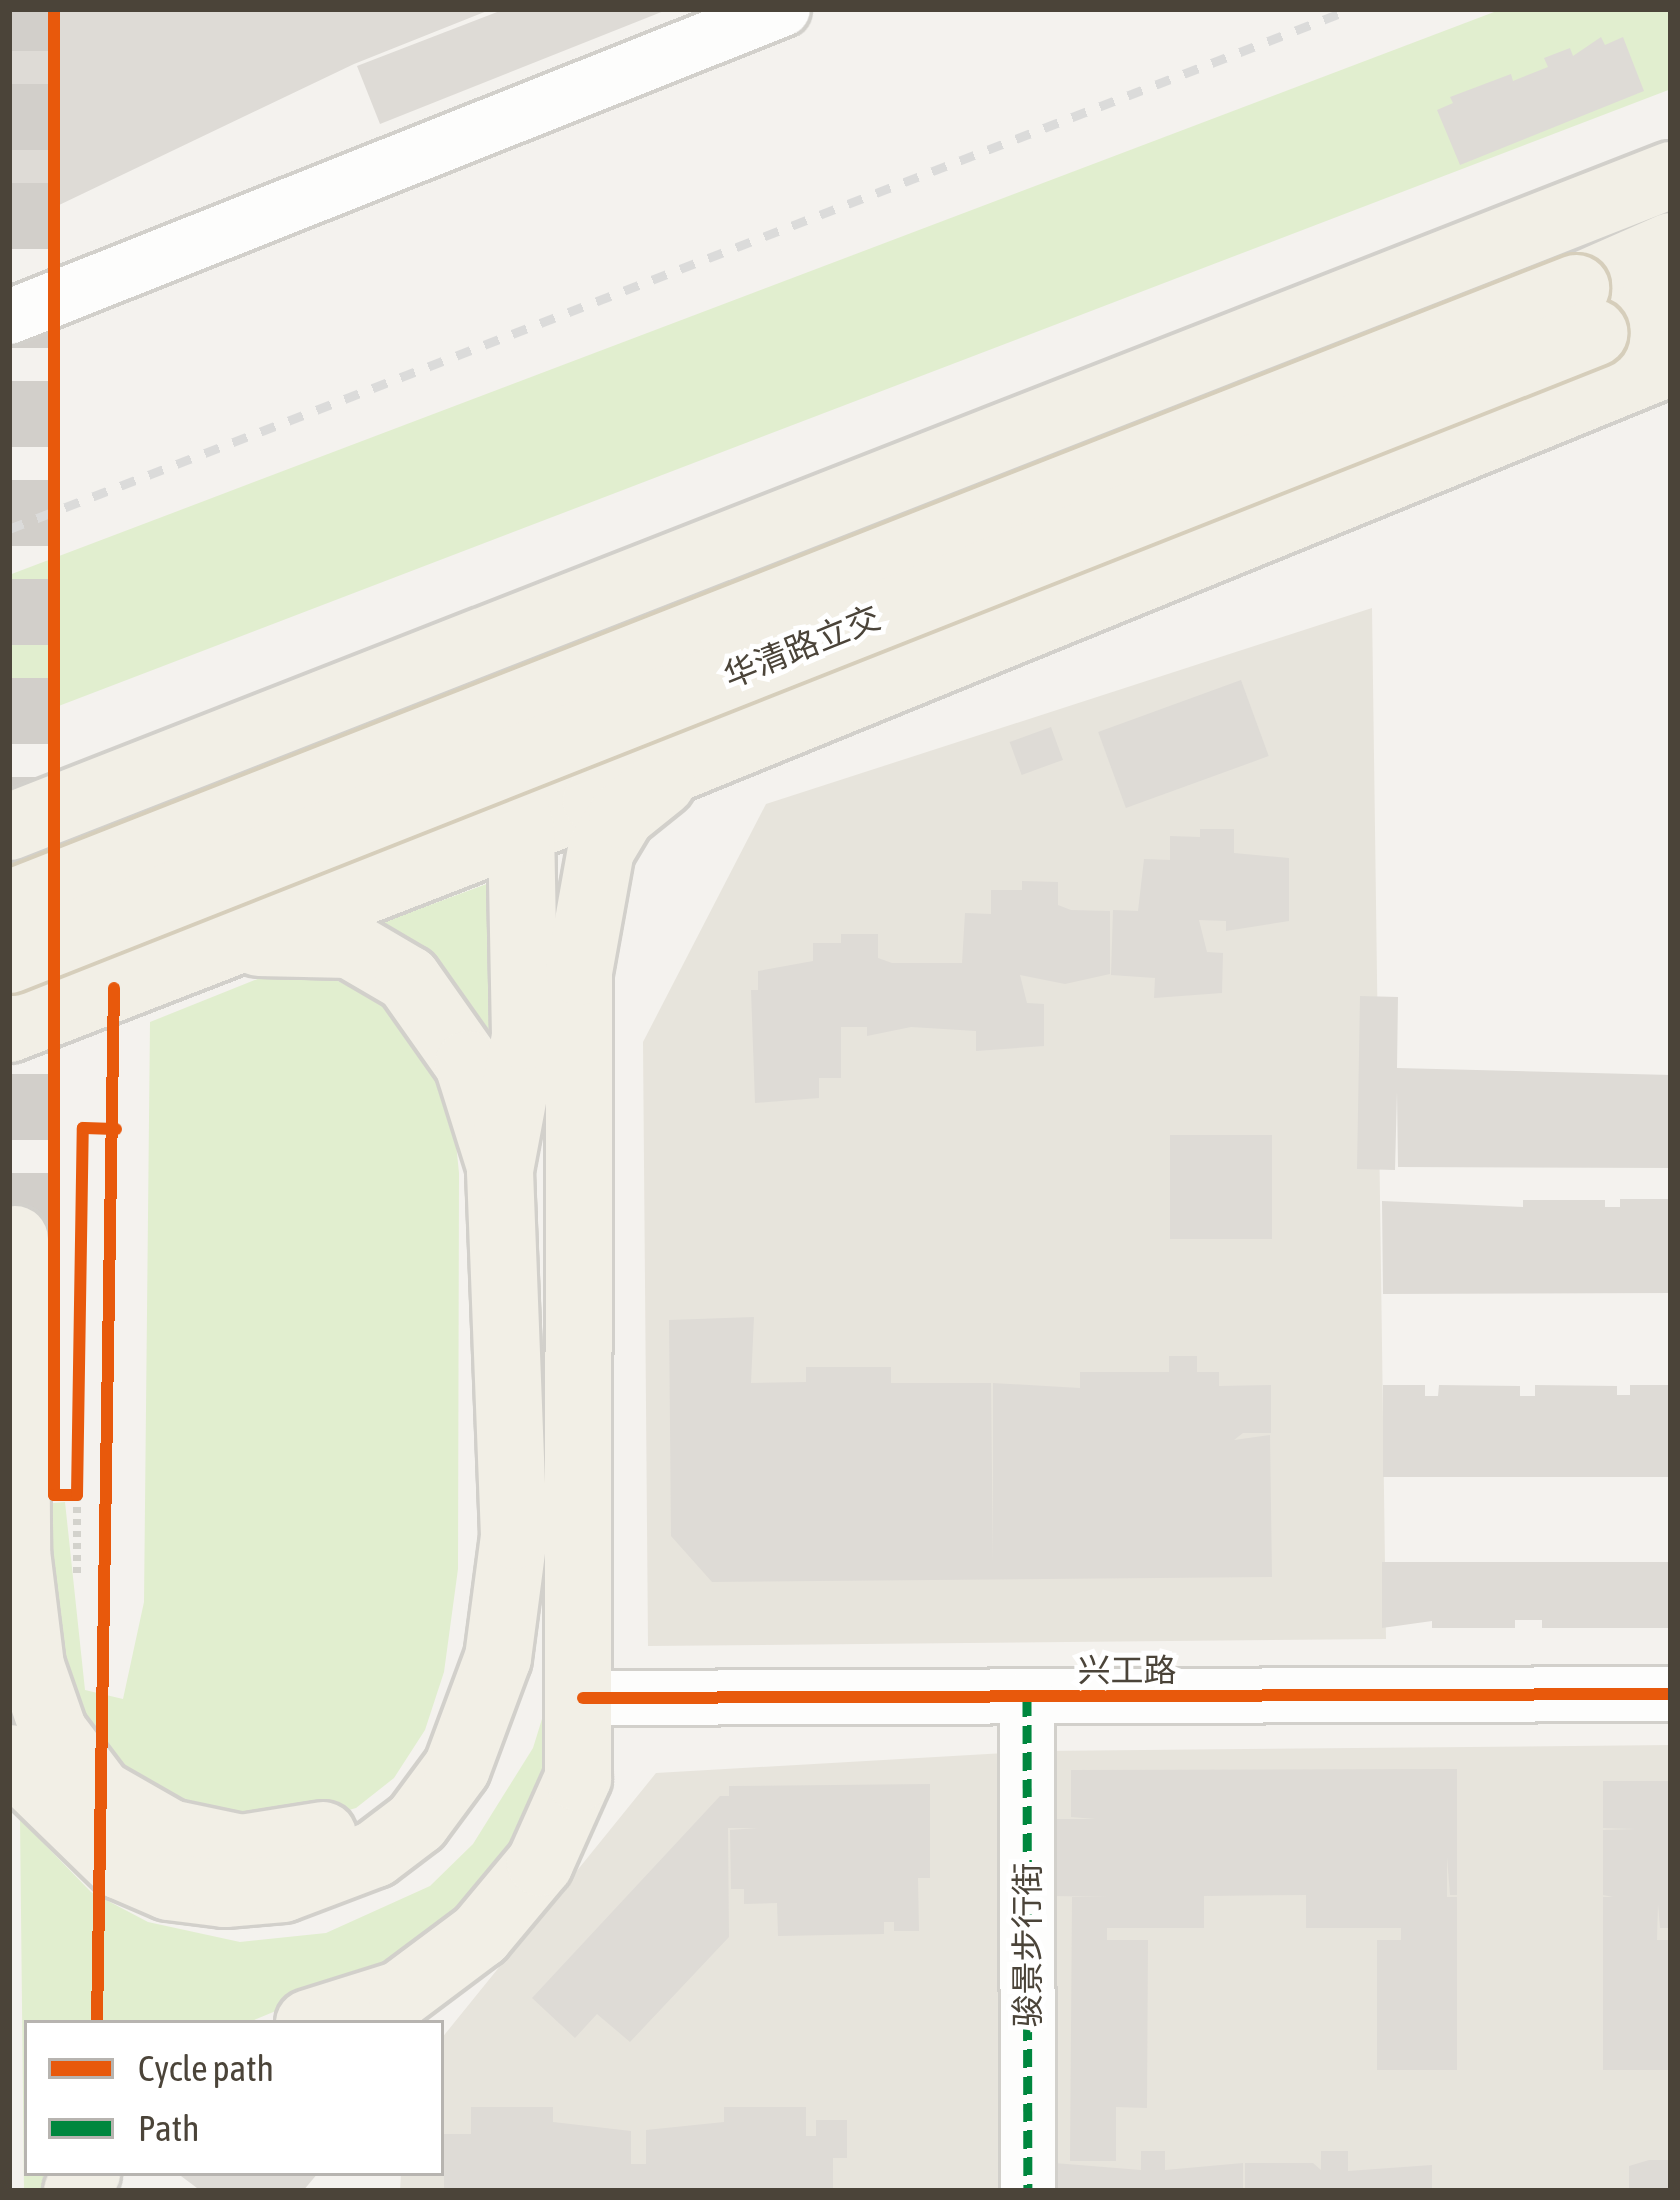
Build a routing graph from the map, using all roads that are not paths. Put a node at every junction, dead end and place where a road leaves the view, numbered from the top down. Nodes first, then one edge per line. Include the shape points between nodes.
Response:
1 (783, 9) edge
2 (1671, 176) edge
3 (1671, 246) edge
4 (1671, 305) edge
5 (1585, 311) junction
6 (9, 316) edge
7 (1671, 362) edge
8 (538, 619) junction
9 (465, 649) junction
10 (718, 752) junction
11 (596, 802) junction
12 (26, 820) edge
13 (521, 829) junction
14 (592, 887) junction
15 (9, 904) edge
16 (524, 908) junction
17 (9, 961) edge
18 (171, 966) junction
19 (99, 994) junction
20 (9, 1029) edge
21 (500, 1170) junction
22 (15, 1240) dead end
23 (500, 1308) junction
24 (1671, 1694) edge
25 (584, 1698) junction
26 (1027, 1698) junction
27 (9, 1758) edge
28 (318, 2020) edge
29 (1028, 2191) edge

1 - 6 street
2 - 8 main road
3 - 5 main road
4 - 5 main road
5 - 15 main road, 华清路立交, bridge
5 - 17 main road, 华清路立交, bridge
7 - 10 main road
8 - 9 main road
8 - 11 main road
9 - 12 main road
9 - 13 main road
10 - 11 main road
10 - 14 main road via 638,800 610,832
11 - 13 main road
11 - 14 main road
12 - 19 main road via 10,879 46,986 74,998
13 - 16 main road
13 - 18 main road
14 - 16 main road via 579,866 555,859 535,870
14 - 25 main road via 577,1016
16 - 21 main road via 524,1064
18 - 19 main road
18 - 21 main road via 296,941 350,945 380,958 408,980 459,1046
19 - 20 main road
21 - 23 main road
22 - 23 main road via 17,1552 40,1696 66,1754 100,1793 205,1844 276,1845 370,1816 435,1742 458,1681 472,1476
23 - 27 main road via 515,1481 502,1637 473,1735 417,1822 375,1854 316,1880 254,1893 194,1891 119,1866
24 - 26 street, 兴工路
25 - 26 street, 兴工路
25 - 28 main road via 578,1778 566,1815 499,1916 400,1994
26 - 29 street, 骏景步行街

